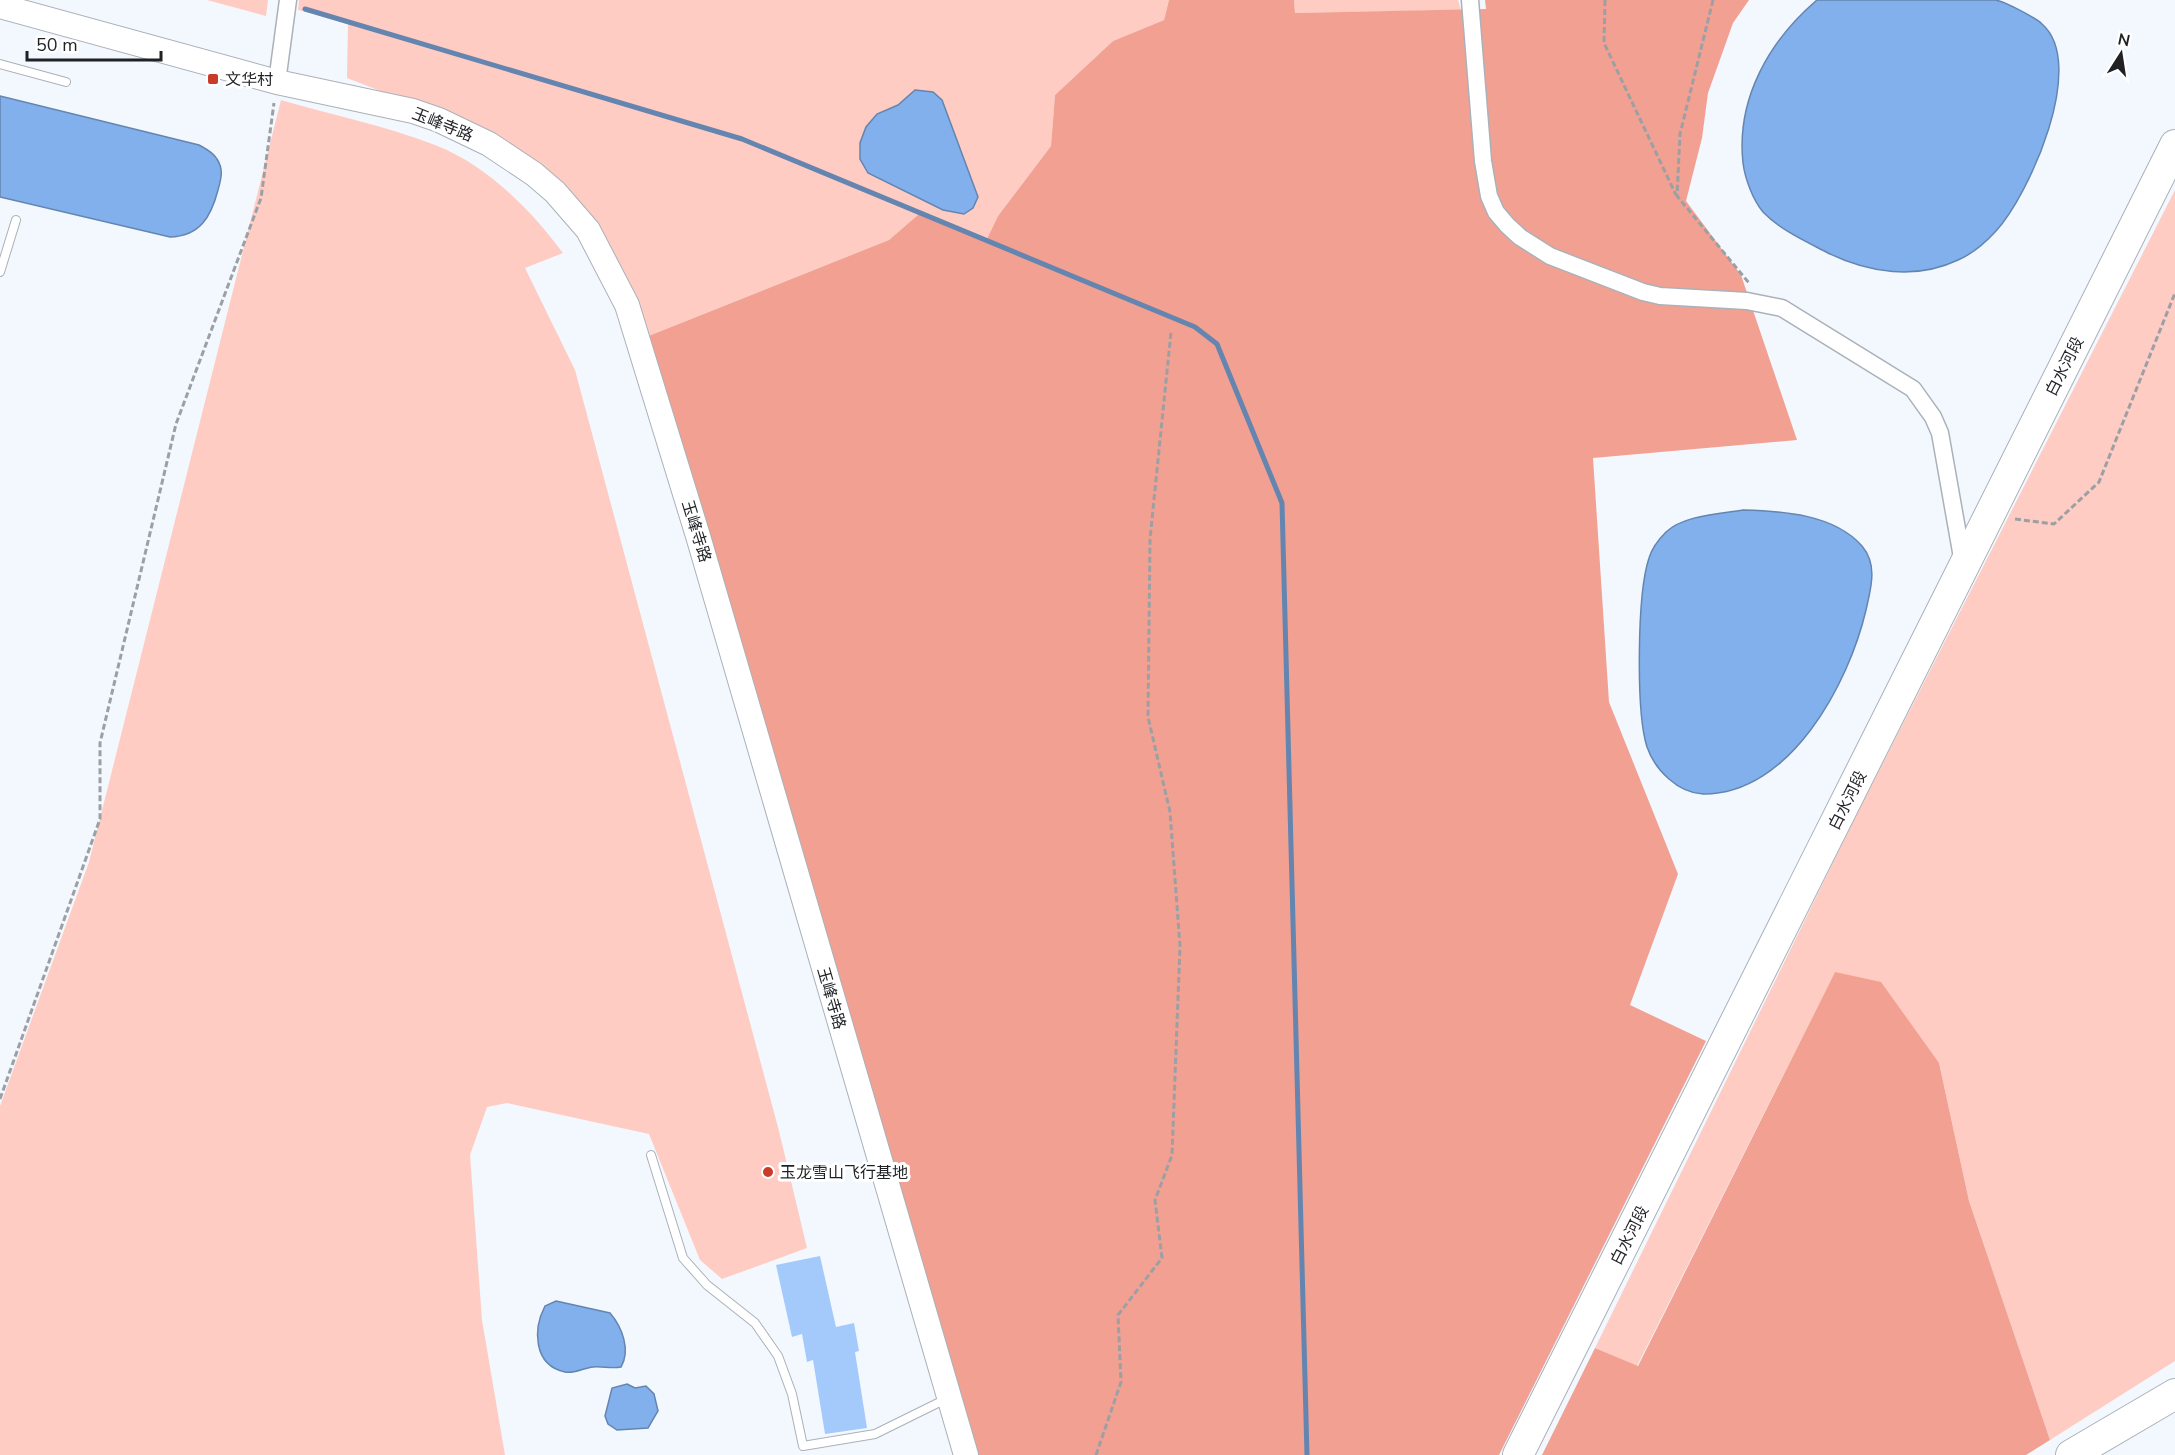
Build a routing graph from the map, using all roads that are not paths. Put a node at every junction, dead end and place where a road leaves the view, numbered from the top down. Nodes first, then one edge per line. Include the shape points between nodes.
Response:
1 (288, 0) edge
2 (1470, 0) edge
3 (0, 6) edge
4 (0, 64) edge
5 (66, 82) dead end
6 (277, 82) junction
7 (2175, 145) edge
8 (16, 220) dead end
9 (0, 272) edge
10 (1964, 566) junction
11 (651, 1155) dead end
12 (2175, 1394) edge
13 (950, 1397) junction
14 (966, 1455) edge
15 (1518, 1455) edge
16 (2071, 1455) edge

1 - 6 street
2 - 10 street via 1483,161 1489,196 1507,225 1550,256 1643,292 1765,303 1782,308 1913,389 1924,402 1945,450
3 - 6 main road, 玉峰寺路
4 - 5 lane
6 - 13 main road, 玉峰寺路 via 413,111 489,144 534,174 573,210 615,278 627,305 699,536
7 - 10 highway, 白水河段
8 - 9 lane
10 - 15 highway, 白水河段
11 - 13 lane via 683,1258 707,1285 754,1323 778,1356 792,1394 803,1446 875,1434
12 - 16 highway
13 - 14 main road, 玉峰寺路

